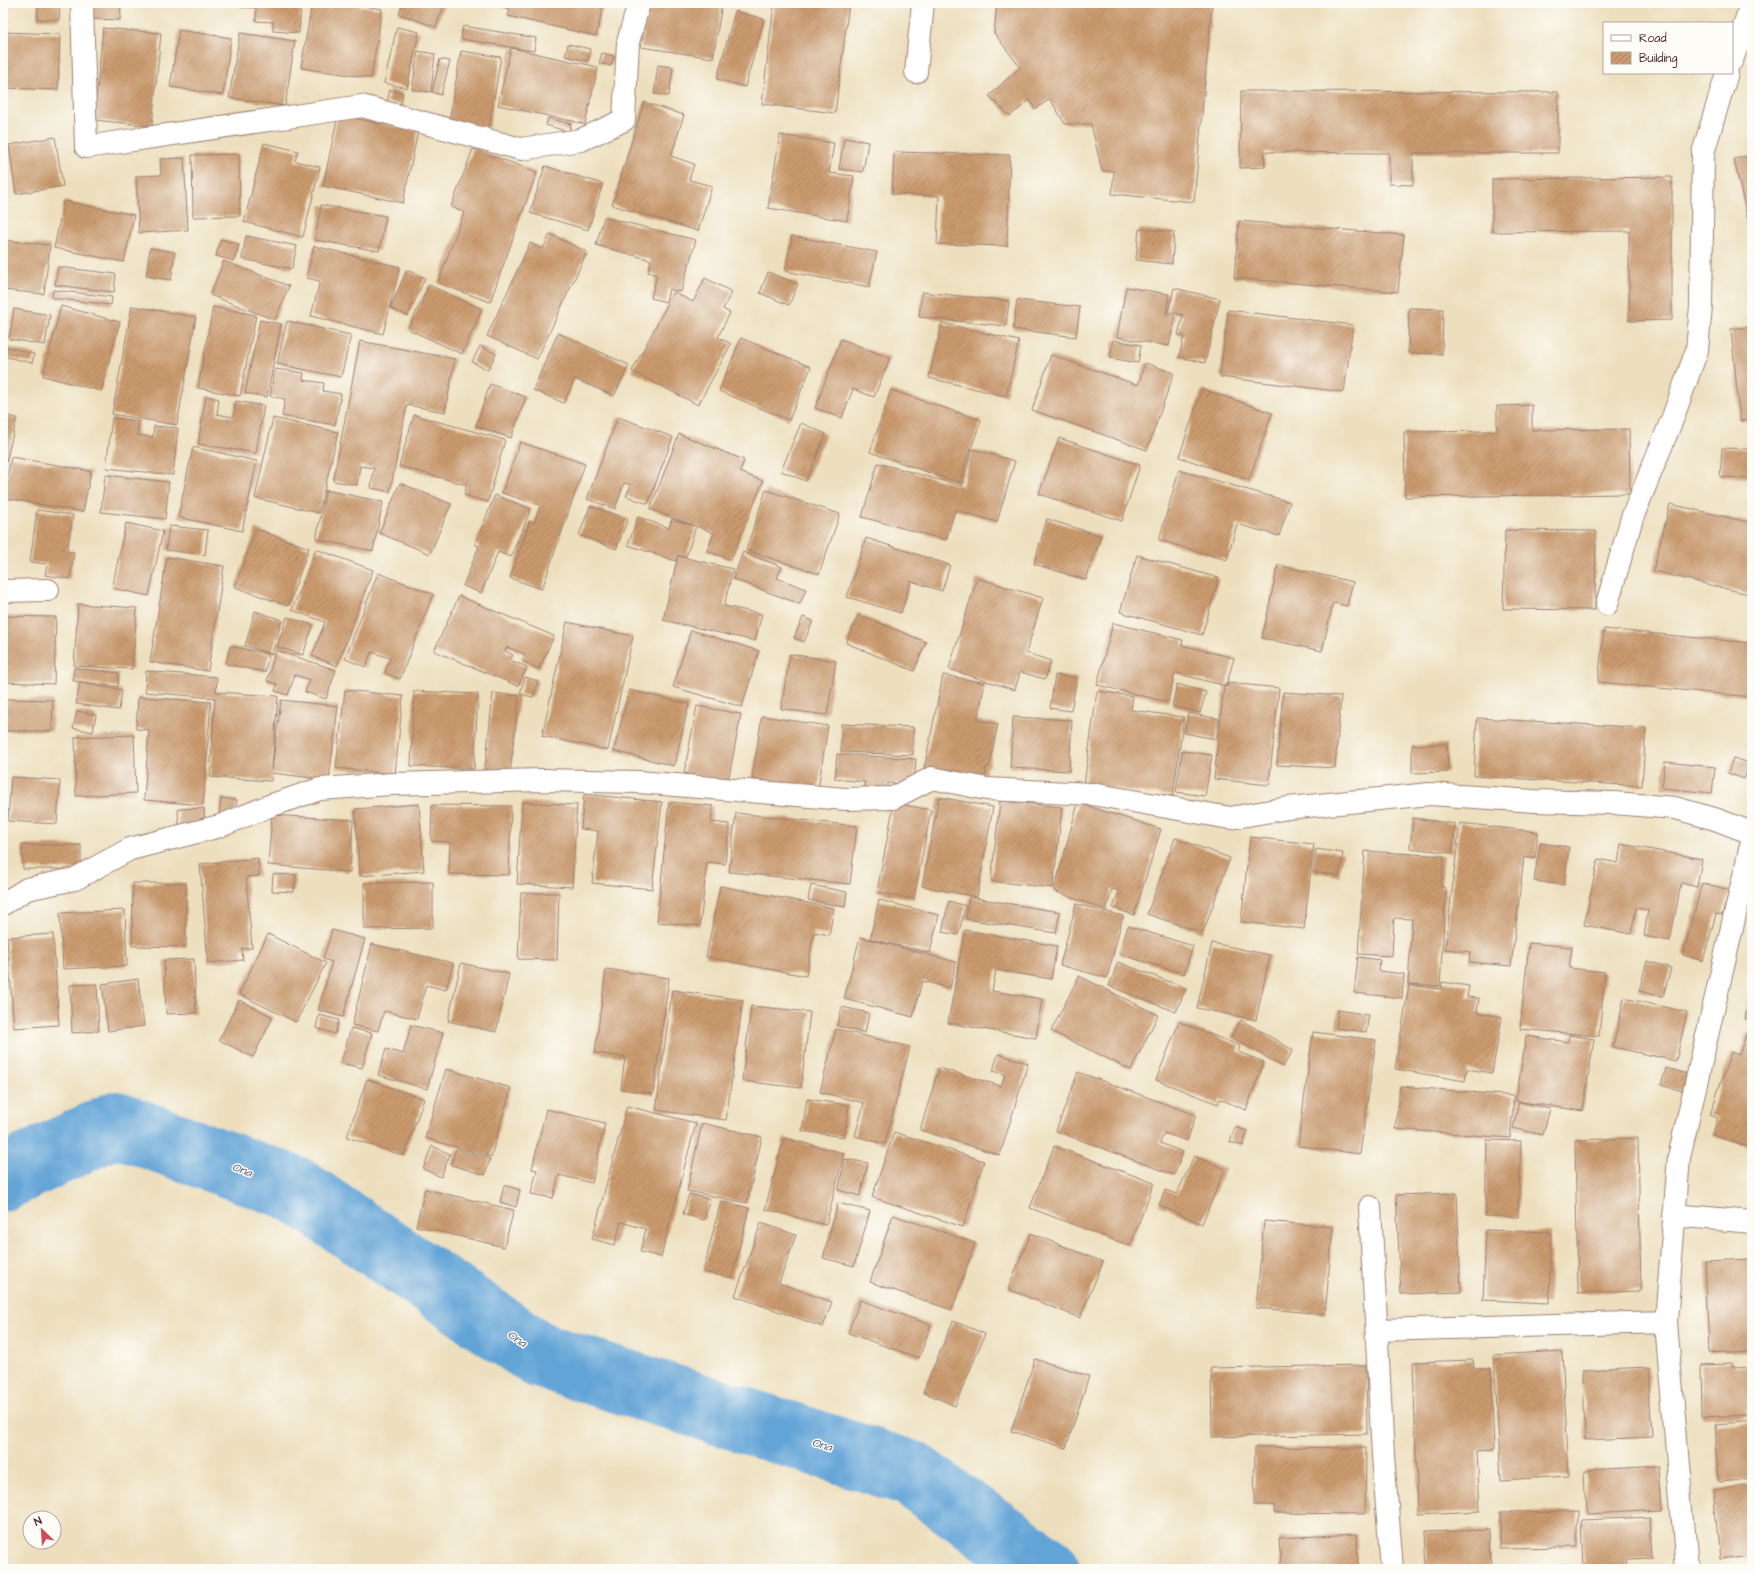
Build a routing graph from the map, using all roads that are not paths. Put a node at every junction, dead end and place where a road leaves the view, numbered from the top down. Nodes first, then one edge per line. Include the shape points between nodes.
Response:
1 (82, 3) edge
2 (639, 3) edge
3 (923, 3) edge
4 (1752, 3) edge
5 (1733, 57) edge
6 (916, 72) dead end
7 (1727, 74) edge
8 (48, 590) dead end
9 (3, 591) edge
10 (1607, 604) dead end
11 (1752, 833) edge
12 (1752, 842) edge
13 (3, 904) edge
14 (1370, 1207) dead end
15 (1674, 1215) junction
16 (1752, 1222) edge
17 (1666, 1322) junction
18 (1377, 1330) junction
19 (1392, 1569) edge
20 (1688, 1569) edge

1 - 2 street via 86,147 362,106 522,149 581,140 624,120 628,42
3 - 6 street
4 - 5 street
7 - 10 street via 1703,153 1701,306 1697,350 1632,518
8 - 9 street
11 - 13 street via 1675,808 1430,794 1288,808 1230,818 1092,794 987,789 932,778 892,798 846,800 639,782 541,780 392,784 320,789 220,826 130,848 75,879 27,889
12 - 15 street via 1679,1158
14 - 18 street
15 - 16 street
15 - 17 street
17 - 18 street
17 - 20 street
18 - 19 street

